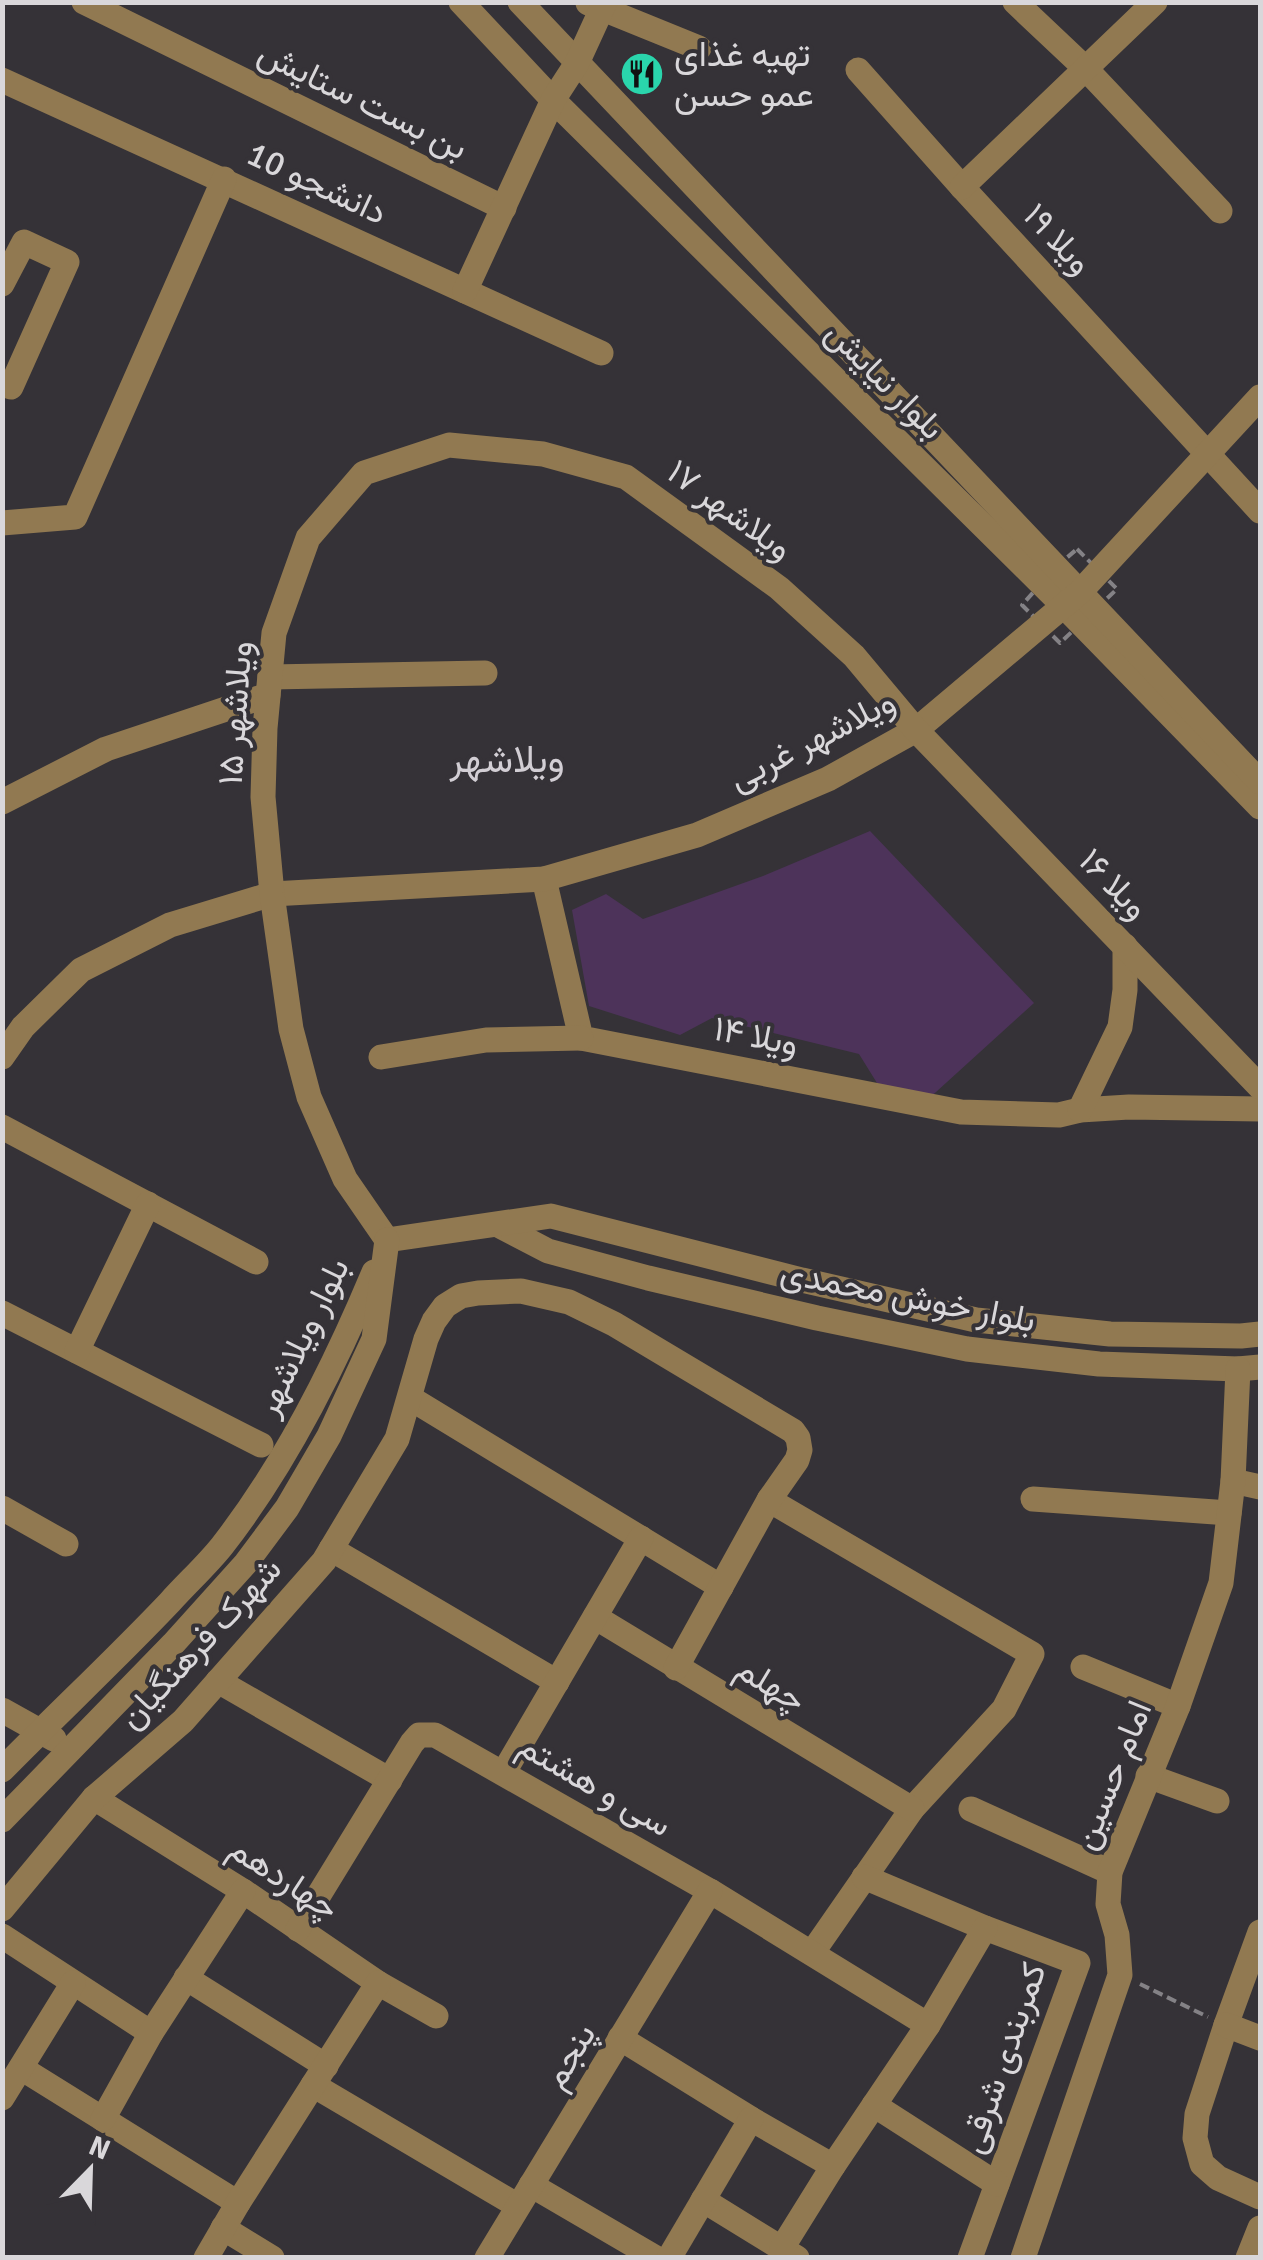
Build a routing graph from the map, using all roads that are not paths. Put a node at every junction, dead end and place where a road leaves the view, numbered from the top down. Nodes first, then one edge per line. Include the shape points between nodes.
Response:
1 (84, 2) edge
2 (461, 2) edge
3 (520, 2) edge
4 (1015, 2) edge
5 (1155, 2) edge
6 (598, 5) edge
7 (699, 48) dead end
8 (577, 63) junction
9 (1086, 68) junction
10 (858, 70) dead end
11 (2, 80) edge
12 (553, 100) junction
13 (224, 179) junction
14 (962, 187) junction
15 (504, 208) junction
16 (1220, 211) dead end
17 (728, 221) junction
18 (701, 246) junction
19 (2, 284) edge
20 (465, 290) junction
21 (601, 353) dead end
22 (2, 383) edge
23 (1260, 397) edge
24 (900, 402) junction
25 (877, 421) junction
26 (449, 445) joint
27 (1208, 453) junction
28 (1260, 512) edge
29 (2, 523) edge
30 (1072, 599) junction
31 (485, 673) dead end
32 (269, 686) junction
33 (916, 730) junction
34 (1260, 782) edge
35 (2, 802) edge
36 (1260, 807) edge
37 (544, 879) junction
38 (272, 894) junction
39 (1125, 946) junction
40 (581, 1038) junction
41 (2, 1057) edge
42 (381, 1057) dead end
43 (1260, 1087) edge
44 (1260, 1109) edge
45 (1080, 1110) junction
46 (2, 1127) edge
47 (148, 1204) junction
48 (498, 1225) junction
49 (387, 1240) junction
50 (256, 1262) dead end
51 (814, 1283) junction
52 (2, 1313) edge
53 (806, 1315) junction
54 (1260, 1334) edge
55 (77, 1351) junction
56 (1249, 1368) edge
57 (410, 1398) junction
58 (261, 1445) dead end
59 (1233, 1481) junction
60 (1260, 1487) edge
61 (1033, 1499) dead end
62 (769, 1500) junction
63 (2, 1508) edge
64 (1229, 1513) junction
65 (641, 1538) junction
66 (66, 1544) dead end
67 (332, 1548) junction
68 (722, 1587) junction
69 (595, 1617) junction
70 (1083, 1667) dead end
71 (676, 1668) junction
72 (218, 1681) junction
73 (557, 1682) junction
74 (1178, 1706) junction
75 (2, 1710) edge
76 (40, 1731) junction
77 (72, 1749) junction
78 (2, 1770) edge
79 (504, 1772) junction
80 (1148, 1776) junction
81 (390, 1780) junction
82 (94, 1798) junction
83 (1217, 1801) dead end
84 (971, 1808) dead end
85 (912, 1809) junction
86 (2, 1820) edge
87 (1110, 1872) junction
88 (864, 1877) junction
89 (243, 1891) junction
90 (710, 1891) junction
91 (2, 1909) edge
92 (298, 1928) junction
93 (985, 1928) junction
94 (1260, 1932) edge
95 (2, 1936) edge
96 (812, 1953) junction
97 (186, 1978) junction
98 (73, 1983) junction
99 (378, 1983) junction
100 (436, 2016) dead end
101 (928, 2025) junction
102 (1226, 2026) junction
103 (151, 2033) junction
104 (620, 2038) junction
105 (1260, 2038) edge
106 (21, 2068) junction
107 (319, 2075) junction
108 (2, 2098) edge
109 (874, 2104) junction
110 (102, 2119) junction
111 (751, 2119) junction
112 (832, 2166) junction
113 (996, 2184) junction
114 (524, 2195) junction
115 (1260, 2197) edge
116 (703, 2200) junction
117 (238, 2203) junction
118 (222, 2228) junction
119 (1260, 2228) edge
120 (789, 2253) edge
121 (206, 2258) edge
122 (272, 2258) edge
123 (486, 2258) edge
124 (656, 2258) edge
125 (669, 2258) edge
126 (970, 2258) edge
127 (1023, 2258) edge
128 (1248, 2258) edge

1 - 15 street, بن بست ستایش
2 - 12 street, بلوار نیایش
3 - 8 street, بلوار نیایش
4 - 9 street
5 - 9 street
6 - 7 street
6 - 8 street
8 - 12 street
8 - 17 street, بلوار نیایش
9 - 14 street
9 - 16 street
10 - 14 street, ۱۹ ویلا
11 - 13 street, دانشجو 10
12 - 15 street
12 - 18 street, بلوار نیایش
13 - 20 street, دانشجو 10
13 - 29 street via 75,517
14 - 27 street, ۱۹ ویلا
15 - 20 street
17 - 18 street
17 - 24 street, بلوار نیایش
18 - 25 street, بلوار نیایش
19 - 22 street via 24,242 67,262 12,386
20 - 21 street, دانشجو 10
23 - 27 street, ویلاشهر غربی
24 - 25 street
24 - 30 street, بلوار نیایش
25 - 30 street, بلوار نیایش
26 - 32 street, ویلاشهر ۱۵ via 364,473 308,538 274,633
26 - 33 street, ویلاشهر ۱۷ via 544,454 626,477 779,588 854,656
27 - 28 street, ۱۹ ویلا
27 - 30 street, ویلاشهر غربی
30 - 33 street, ویلاشهر غربی
30 - 34 street, بلوار نیایش
30 - 36 street, بلوار نیایش
31 - 32 street
32 - 35 street via 106,749
32 - 38 street, ویلاشهر ۱۵ via 263,797
33 - 37 street, ویلاشهر غربی via 828,779 697,835
33 - 39 street, ۱۶ ویلا
37 - 38 street, ویلاشهر غربی
37 - 40 street
38 - 41 street, ویلاشهر غربی via 170,924 82,970
38 - 49 street, ویلاشهر ۱۵ via 309,1097 345,1179
39 - 43 street, ۱۶ ویلا
39 - 45 street via 1120,1028
40 - 42 street, ۱۴ ویلا via 486,1040
40 - 45 street, ۱۴ ویلا via 961,1112
44 - 45 street, ۱۴ ویلا
46 - 47 street
47 - 50 street
47 - 55 street
48 - 49 street
48 - 51 street, بلوار خوش محمدی via 551,1216
48 - 53 street, بلوار خوش محمدی via 548,1251
49 - 76 street, بلوار ویلاشهر via 348,1334 261,1494 220,1549
49 - 77 street, بلوار ویلاشهر via 374,1340 286,1508 246,1563
51 - 53 street via 816,1300
51 - 54 street, بلوار خوش محمدی via 976,1320 1110,1334
52 - 55 street
53 - 56 street, بلوار خوش محمدی via 967,1349 1099,1364
55 - 58 street
56 - 59 street, امام حسین
57 - 62 street, شهرک فرهنگیان via 434,1321 461,1296 521,1292 568,1302 794,1432 798,1460
57 - 65 street
57 - 67 street, شهرک فرهنگیان via 398,1440
59 - 60 street
59 - 64 street, امام حسین
61 - 64 street
62 - 68 street
62 - 85 street via 1032,1654 1004,1709
63 - 66 street
64 - 74 street, امام حسین via 1222,1583
65 - 68 street
65 - 69 street
67 - 72 street, شهرک فرهنگیان
67 - 73 street
68 - 71 street
69 - 71 street, چهلم
69 - 73 street
70 - 74 street
71 - 85 street, چهلم
72 - 81 street
72 - 82 street, شهرک فرهنگیان
73 - 79 street
74 - 80 street, امام حسین
75 - 76 street
76 - 77 street
76 - 78 street, بلوار ویلاشهر
77 - 86 street, بلوار ویلاشهر
79 - 81 street, سی و هشتم via 426,1734
79 - 90 street, سی و هشتم
80 - 83 street
80 - 87 street, امام حسین
81 - 92 street, سی و هشتم
82 - 89 street, چهاردهم
82 - 91 street, شهرک فرهنگیان
84 - 87 street
85 - 88 street
87 - 127 street, امام حسین via 1108,1904 1120,1975
88 - 93 street, کمربندی شرقی
88 - 96 street
89 - 92 street, چهاردهم
89 - 97 street
90 - 96 street, سی و هشتم
90 - 104 street, پنجم
92 - 99 street, چهاردهم
93 - 101 street
93 - 113 street, کمربندی شرقی via 1078,1964
94 - 102 street
95 - 98 street
96 - 101 street, سی و هشتم
97 - 103 street
97 - 107 street
98 - 103 street
98 - 106 street
99 - 100 street, چهاردهم
99 - 107 street
101 - 109 street
102 - 105 street
102 - 115 street via 1195,2138 1202,2164
103 - 110 street
104 - 111 street
104 - 114 street, پنجم
106 - 108 street
106 - 110 street
107 - 114 street
107 - 117 street
109 - 112 street
109 - 113 street
110 - 117 street
111 - 112 street
111 - 116 street
112 - 120 street
113 - 126 street, کمربندی شرقی
114 - 123 street, پنجم
114 - 124 street
116 - 120 street
116 - 125 street
117 - 118 street
118 - 121 street
118 - 122 street
119 - 128 street

